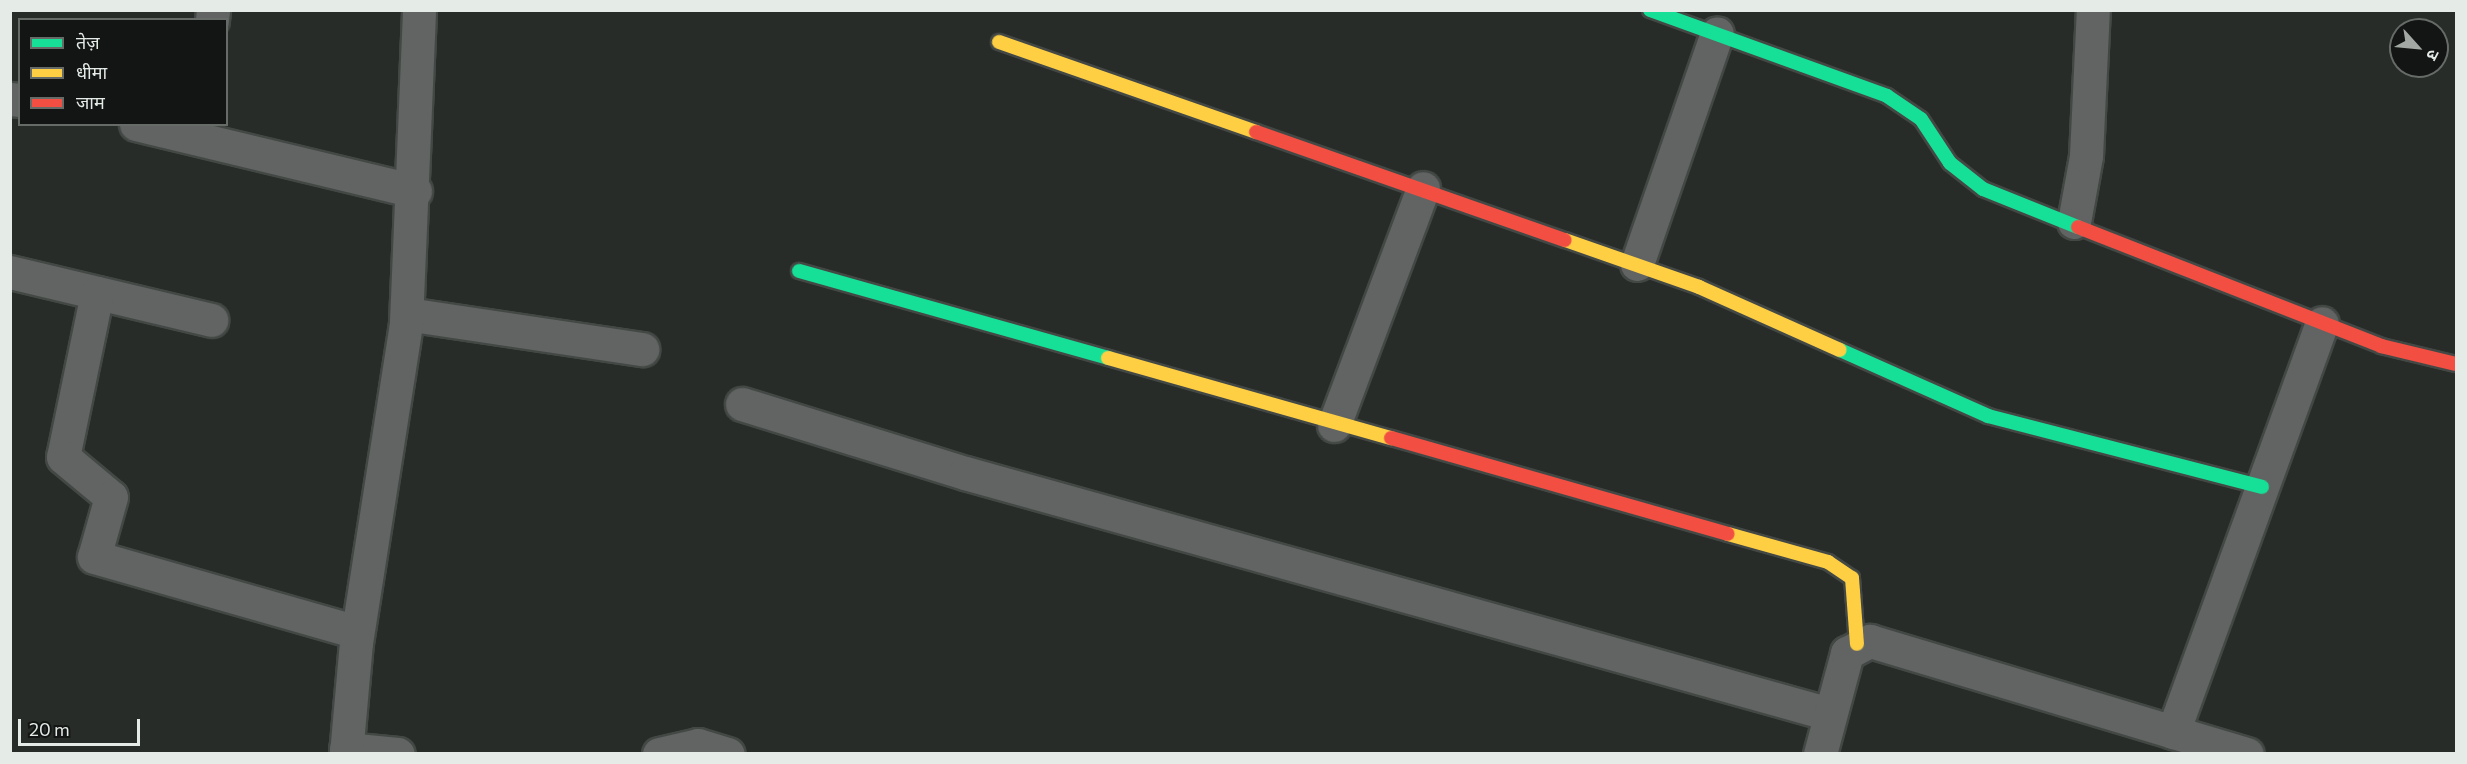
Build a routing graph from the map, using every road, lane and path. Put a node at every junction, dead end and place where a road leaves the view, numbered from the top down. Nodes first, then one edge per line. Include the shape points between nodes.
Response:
1 (419, 10) edge
2 (1650, 10) edge
3 (2093, 10) edge
4 (1718, 33) junction
5 (999, 42) dead end
6 (151, 126) edge
7 (189, 131) edge
8 (1423, 188) junction
9 (415, 192) junction
10 (2074, 222) junction
11 (1637, 264) junction
12 (799, 271) dead end
13 (10, 272) edge
14 (97, 293) junction
15 (407, 314) junction
16 (211, 320) dead end
17 (2322, 323) junction
18 (642, 349) dead end
19 (2457, 364) edge
20 (742, 405) dead end
21 (1334, 425) junction
22 (2262, 487) junction
23 (357, 632) junction
24 (1857, 644) junction
25 (1830, 714) junction
26 (2173, 732) junction
27 (346, 751) edge
28 (398, 753) edge
29 (659, 753) edge
30 (728, 753) edge
31 (1820, 753) edge
32 (2247, 753) edge

1 - 9 street
2 - 4 street
3 - 10 street via 2086,156
4 - 10 street via 1887,96 1921,119 1964,178
4 - 11 street
5 - 8 street
6 - 7 street
7 - 9 street
8 - 11 street
8 - 21 street
9 - 15 street
10 - 17 street
11 - 22 street via 1988,416
12 - 21 street
13 - 14 street
14 - 16 street
14 - 23 street via 63,458 111,497 94,557
15 - 18 street
15 - 23 street
17 - 19 street via 2381,346
17 - 22 street
20 - 25 street via 965,473
21 - 24 street via 1844,568 1856,597
22 - 26 street
23 - 27 street
24 - 25 street via 1847,653
24 - 26 street via 1870,641 1925,656
25 - 31 street
26 - 32 street
27 - 28 street
29 - 30 street via 698,745

